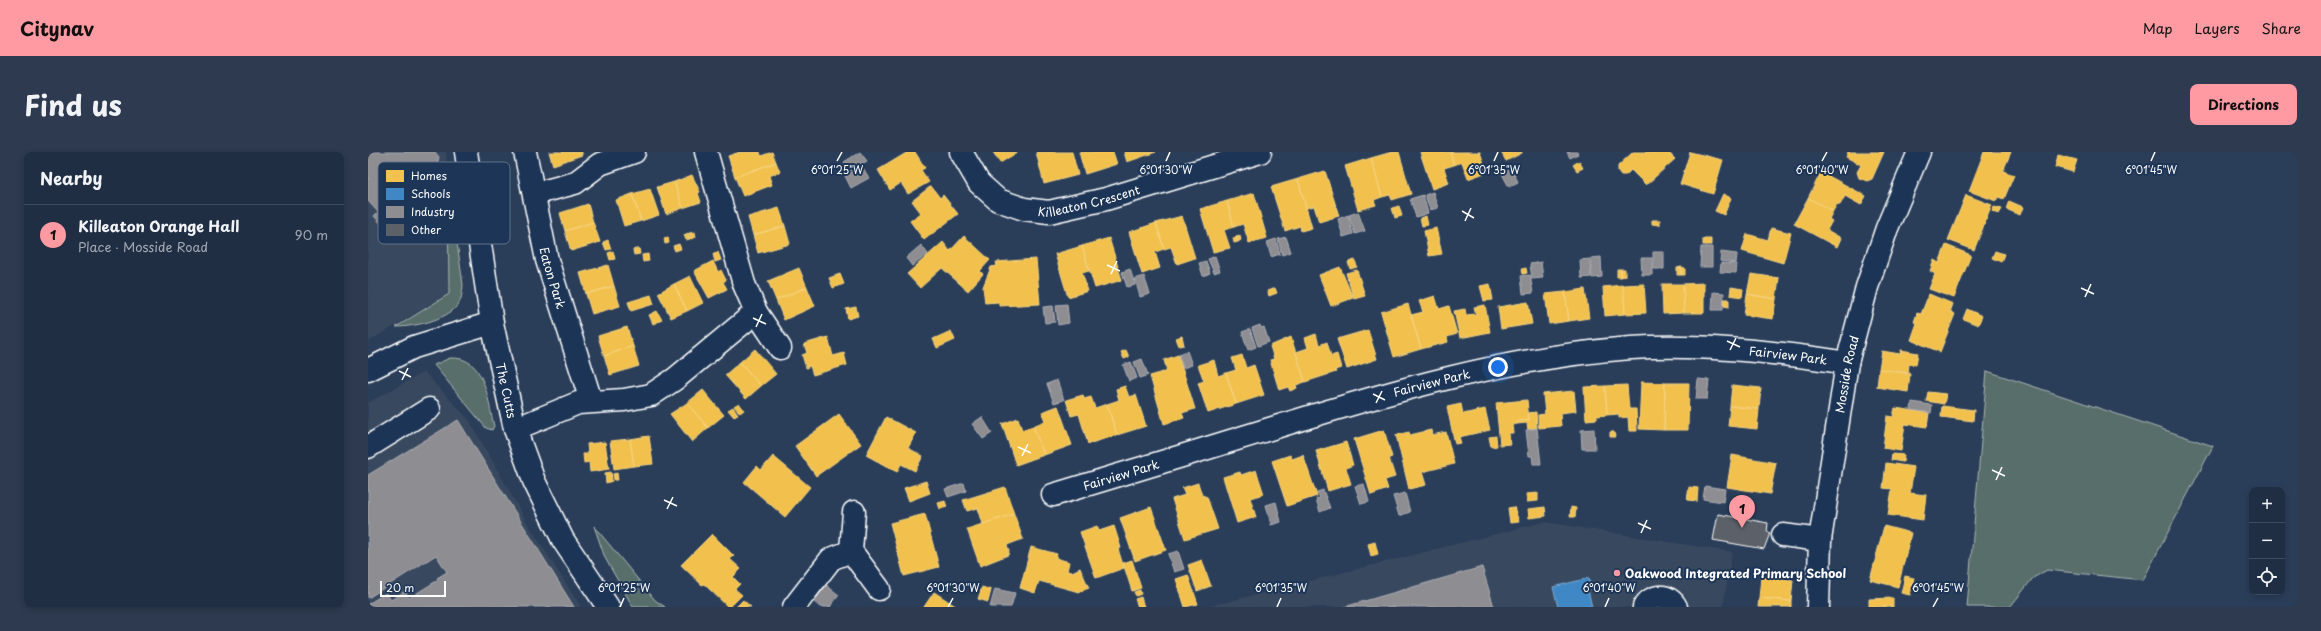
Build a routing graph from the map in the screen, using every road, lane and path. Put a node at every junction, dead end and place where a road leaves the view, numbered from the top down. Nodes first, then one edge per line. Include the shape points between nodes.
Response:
1 (466, 152) edge
2 (525, 152) edge
3 (634, 152) edge
4 (706, 152) edge
5 (960, 152) edge
6 (1260, 152) edge
7 (1918, 152) edge
8 (468, 162) edge
9 (534, 194) junction
10 (480, 244) edge
11 (756, 312) junction
12 (492, 323) junction
13 (780, 348) dead end
14 (1847, 363) junction
15 (368, 370) edge
16 (591, 401) junction
17 (429, 409) dead end
18 (515, 429) junction
19 (368, 447) edge
20 (1053, 496) dead end
21 (854, 512) dead end
22 (1783, 535) dead end
23 (1820, 540) junction
24 (851, 551) junction
25 (879, 589) dead end
26 (608, 607) edge
27 (794, 607) edge
28 (1644, 607) edge
29 (1676, 607) edge
30 (1818, 607) edge

1 - 8 street, The Cutts
2 - 9 street, Eaton Park
3 - 9 street via 600,164 575,183
4 - 11 street via 744,284
5 - 6 street, Killeaton Crescent via 979,184 998,200 1024,209 1049,212 1106,199
7 - 14 street, Mosside Road via 1887,228 1867,287
9 - 16 street, Eaton Park via 547,260
10 - 12 street, The Cutts
11 - 13 street
11 - 16 street via 675,379 651,395 624,400
12 - 15 street via 414,347
12 - 18 street, The Cutts
14 - 20 street, Fairview Park via 1703,347 1632,348 1563,355 1451,376 1334,409
14 - 23 street, Mosside Road
16 - 18 street via 560,409
17 - 19 street
18 - 26 street, The Cutts via 534,482 563,540
21 - 24 street
22 - 23 street
23 - 30 street, Mosside Road
24 - 25 street
24 - 27 street via 831,559
28 - 29 street via 1648,601 1659,597 1671,600

